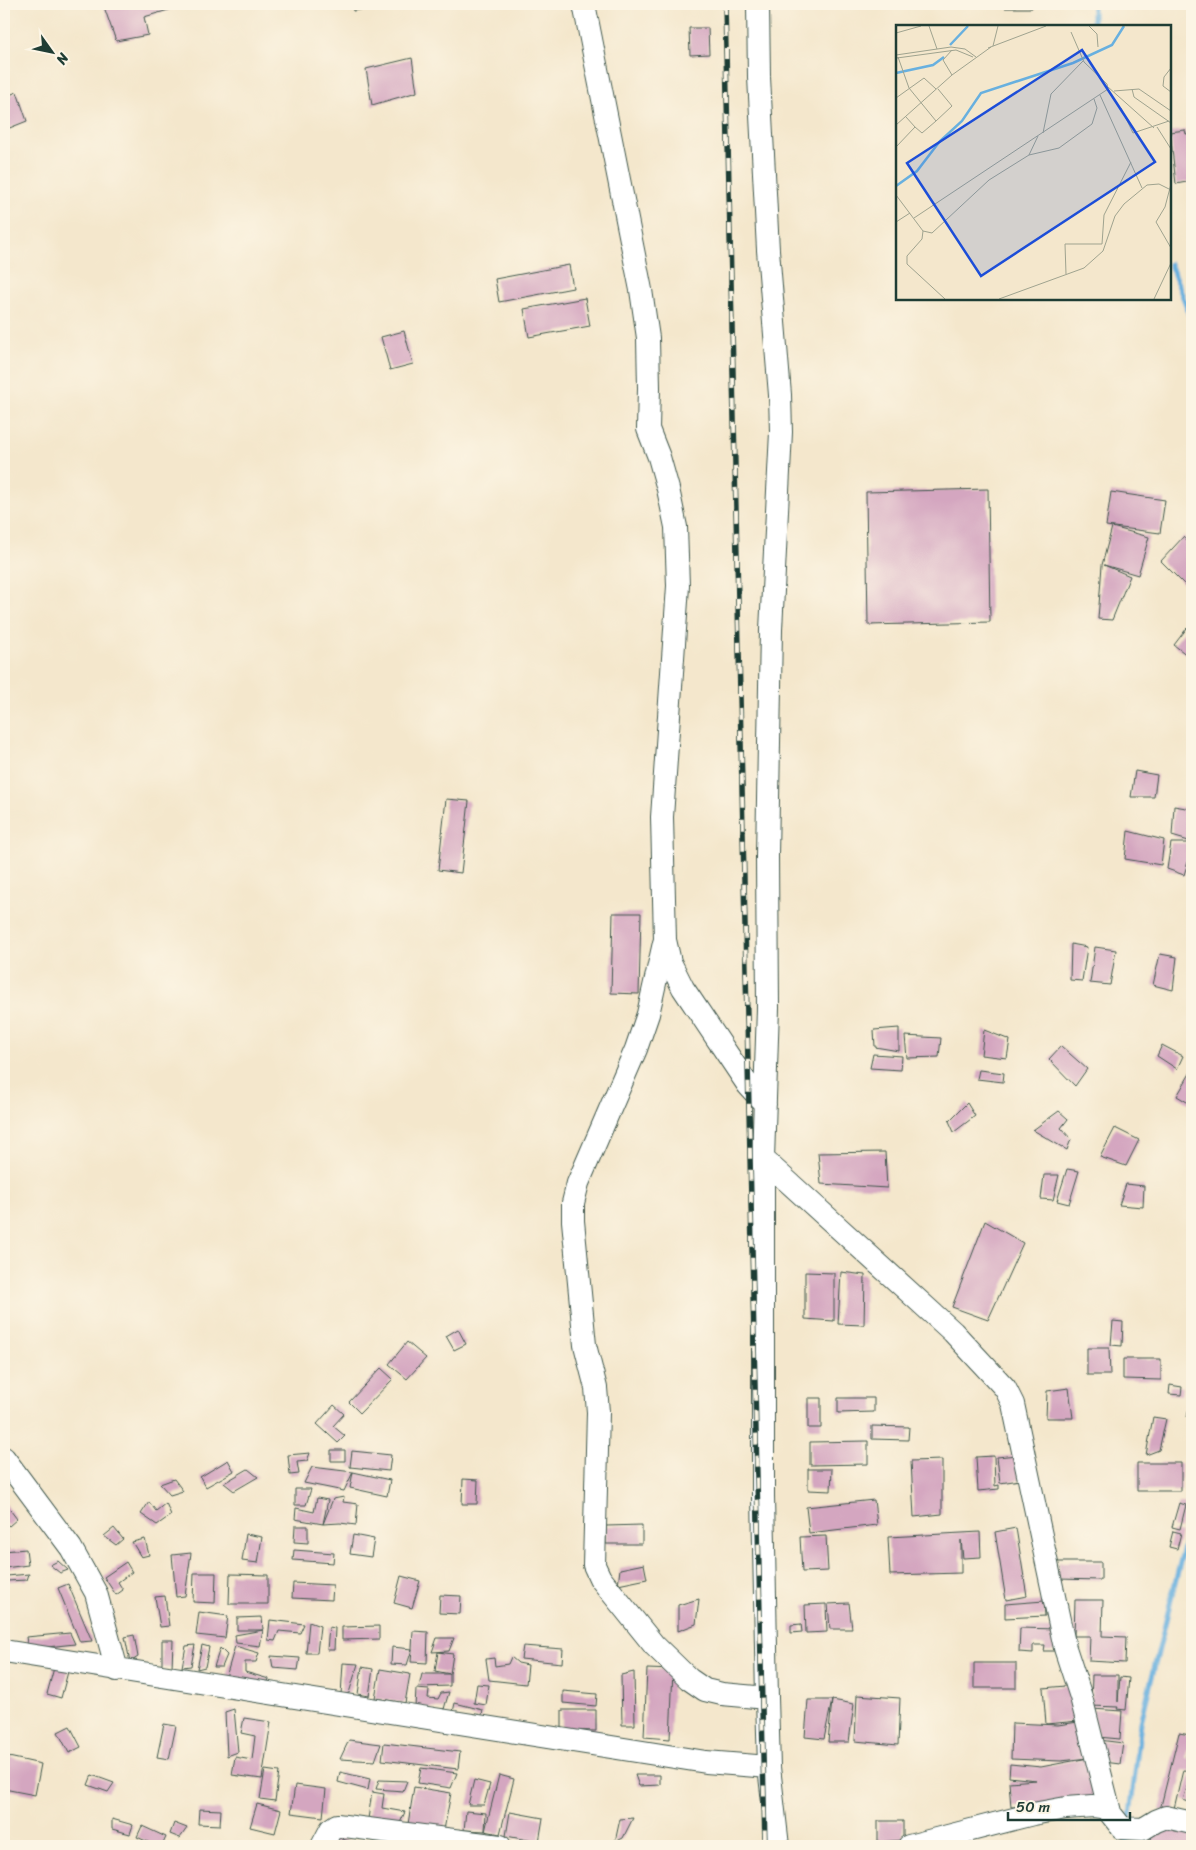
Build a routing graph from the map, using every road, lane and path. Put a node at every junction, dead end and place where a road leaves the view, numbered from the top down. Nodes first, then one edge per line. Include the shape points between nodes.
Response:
1 (584, 4) edge
2 (758, 4) edge
3 (665, 940) junction
4 (765, 1104) junction
5 (763, 1159) junction
6 (4, 1458) edge
7 (4, 1651) edge
8 (117, 1670) junction
9 (767, 1698) junction
10 (769, 1767) junction
11 (1125, 1823) junction
12 (1192, 1823) edge
13 (322, 1846) edge
14 (500, 1846) edge
15 (778, 1846) edge
16 (909, 1846) edge

1 - 3 street via 641,290 648,338 648,429 659,456 676,527 678,586 662,817
2 - 4 street via 768,250 781,432 770,630
3 - 4 street via 670,962 683,988 748,1085
3 - 9 street via 648,1014 578,1183 573,1203 585,1345 597,1396 594,1565 600,1578 654,1645 689,1679 705,1690
4 - 5 street
5 - 9 street via 763,1496
5 - 11 street via 953,1332 1005,1388 1014,1404 1065,1648
6 - 8 street via 71,1548 96,1593
7 - 8 street
8 - 10 street via 706,1762
9 - 10 street
10 - 15 street
11 - 12 street via 1156,1821 1166,1817
11 - 16 street via 1106,1808 1066,1808
13 - 14 street via 331,1829 337,1825

